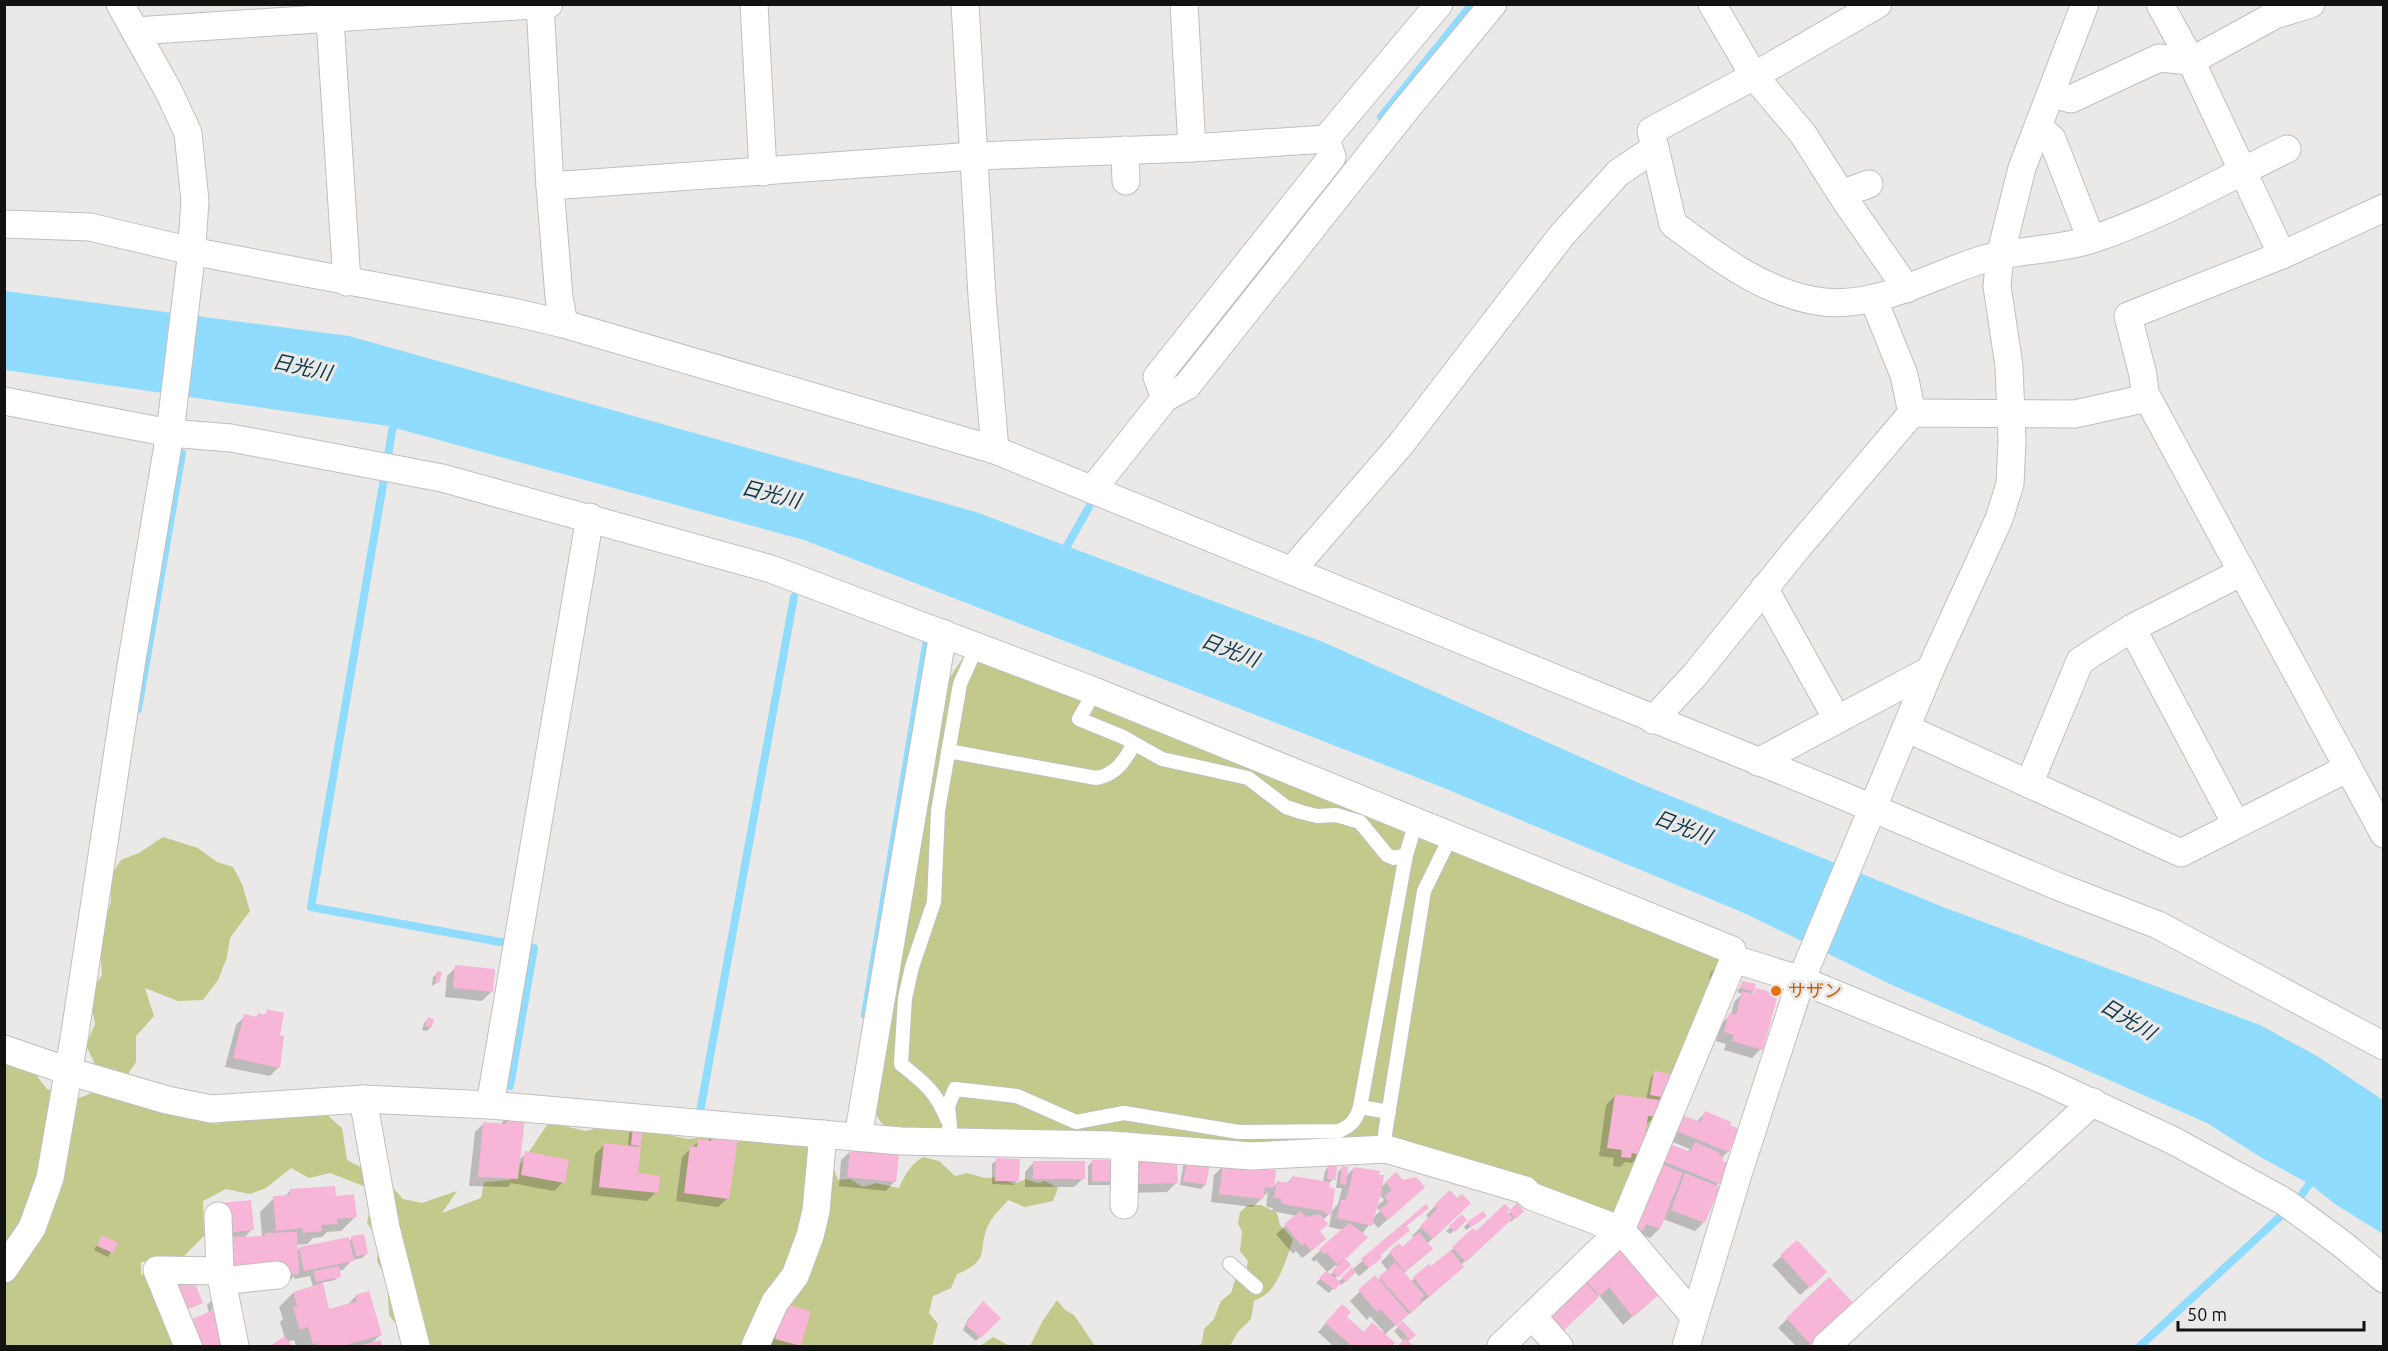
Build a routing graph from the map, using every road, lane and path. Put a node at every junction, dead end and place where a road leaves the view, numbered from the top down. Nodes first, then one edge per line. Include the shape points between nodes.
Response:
1 (120, 4) edge
2 (549, 4) edge
3 (754, 4) edge
4 (965, 4) edge
5 (1184, 4) edge
6 (1439, 4) edge
7 (1493, 4) edge
8 (1712, 4) edge
9 (1878, 4) edge
10 (2085, 4) edge
11 (2160, 4) edge
12 (2311, 4) edge
13 (540, 5) edge
14 (330, 12) edge
15 (135, 31) junction
16 (2191, 61) junction
17 (1754, 76) junction
18 (2052, 94) junction
19 (2038, 127) junction
20 (1326, 139) junction
21 (1192, 148) junction
22 (1655, 148) junction
23 (2287, 149) dead end
24 (1125, 150) junction
25 (974, 156) junction
26 (2241, 171) junction
27 (763, 172) junction
28 (1126, 181) dead end
29 (1869, 184) dead end
30 (550, 186) junction
31 (1841, 194) junction
32 (2384, 208) edge
33 (4, 224) edge
34 (2091, 239) junction
35 (191, 255) junction
36 (2282, 255) junction
37 (2000, 256) junction
38 (347, 282) junction
39 (1907, 289) junction
40 (1873, 298) junction
41 (564, 324) junction
42 (2145, 393) junction
43 (1165, 398) junction
44 (4, 401) edge
45 (1911, 413) junction
46 (2011, 414) junction
47 (171, 429) junction
48 (995, 450) junction
49 (1092, 490) junction
50 (590, 517) junction
51 (1292, 570) junction
52 (2242, 572) junction
53 (1764, 588) junction
54 (2132, 628) junction
55 (943, 633) junction
56 (977, 646) junction
57 (1930, 670) junction
58 (1095, 691) junction
59 (1837, 719) junction
60 (1653, 720) junction
61 (1906, 728) junction
62 (1134, 744) junction
63 (948, 752) junction
64 (1758, 762) junction
65 (2348, 768) junction
66 (930, 784) junction
67 (2029, 784) junction
68 (1872, 808) junction
69 (1416, 822) junction
70 (2236, 824) junction
71 (2384, 834) edge
72 (1451, 836) junction
73 (1406, 855) junction
74 (1734, 959) junction
75 (1801, 980) junction
76 (1382, 993) junction
77 (1407, 998) junction
78 (2384, 1047) edge
79 (4, 1048) edge
80 (68, 1071) junction
81 (363, 1099) junction
82 (2093, 1102) junction
83 (490, 1105) junction
84 (1360, 1107) junction
85 (1389, 1112) junction
86 (823, 1134) junction
87 (947, 1134) junction
88 (858, 1137) junction
89 (1125, 1146) junction
90 (1386, 1149) junction
91 (1124, 1205) dead end
92 (218, 1216) dead end
93 (1621, 1230) junction
94 (1230, 1264) dead end
95 (4, 1269) edge
96 (277, 1275) dead end
97 (221, 1276) junction
98 (2384, 1279) edge
99 (1256, 1287) dead end
100 (1694, 1316) junction
101 (1533, 1317) junction
102 (188, 1347) edge
103 (236, 1347) edge
104 (416, 1347) edge
105 (754, 1347) edge
106 (1501, 1347) edge
107 (1558, 1347) edge
108 (1686, 1347) edge
109 (1826, 1347) edge

1 - 15 street
2 - 13 street
3 - 27 street
4 - 25 street
5 - 21 street
6 - 20 street
7 - 43 street via 1186,386
8 - 17 street
9 - 17 street
10 - 18 street
11 - 16 street
12 - 16 street via 2275,15
13 - 14 street
13 - 30 street
14 - 15 street
14 - 38 street
15 - 35 street via 188,134 195,201
16 - 18 street via 2159,58 2071,99
16 - 26 street
17 - 22 street via 1651,130
17 - 31 street via 1803,134
18 - 19 street
19 - 34 street via 2052,139
19 - 37 street via 2022,168
20 - 21 street
20 - 43 street via 1332,158 1156,377
21 - 24 street
22 - 40 street via 1673,224 1729,265 1772,288 1812,301 1854,302
22 - 51 street via 1618,173 1562,235 1401,444
23 - 26 street
24 - 25 street
24 - 28 street
25 - 27 street
25 - 48 street
26 - 34 street
26 - 36 street
27 - 30 street
29 - 31 street
30 - 41 street
31 - 39 street
32 - 36 street
33 - 35 street via 90,227
34 - 37 street
35 - 38 street
35 - 47 street
36 - 42 street via 2128,316
37 - 39 street via 1951,269
37 - 46 street via 1997,286 2009,366
38 - 41 street
39 - 40 street
40 - 45 street via 1904,375
41 - 48 street
42 - 46 street via 2138,400 2075,414
42 - 52 street
43 - 49 street
44 - 47 street
45 - 46 street
45 - 53 street
46 - 57 street via 2010,484 1999,519
47 - 50 street via 442,478
47 - 80 street
48 - 49 street
49 - 51 street
50 - 55 street via 771,568
50 - 83 street
51 - 60 street
52 - 54 street
52 - 65 street
53 - 59 street
53 - 60 street via 1694,676
54 - 67 street via 2080,661
54 - 70 street
55 - 56 street
55 - 66 street
56 - 58 street
56 - 63 lane via 960,684
57 - 59 street
57 - 61 street
58 - 62 lane via 1079,719
58 - 69 street
59 - 64 street
60 - 64 street
61 - 67 street
61 - 68 street
62 - 63 lane via 1117,770 1096,778
62 - 73 lane via 1162,759 1248,778 1300,812 1360,822 1387,855
63 - 66 lane
64 - 68 street
65 - 70 street
65 - 71 street
66 - 87 lane via 938,811 934,902 905,998 900,1064 938,1098
66 - 88 street
67 - 70 street via 2181,852
68 - 75 street
68 - 78 street via 2158,925
69 - 72 street
69 - 73 lane
72 - 74 street via 1732,950
72 - 77 lane via 1424,891
73 - 76 lane
74 - 75 street
74 - 93 street
75 - 82 street
75 - 100 street
76 - 77 lane
76 - 84 lane
77 - 85 lane
79 - 80 street
80 - 81 street via 211,1109
80 - 95 street via 50,1178 32,1228
81 - 83 street
81 - 104 street via 386,1228
82 - 98 street via 2285,1202
82 - 109 street
83 - 86 street
84 - 85 lane
84 - 87 lane via 1353,1123 1339,1131 1239,1132 1124,1113 1076,1122 1017,1096 955,1089 948,1106
85 - 90 lane
86 - 88 street
86 - 105 street via 810,1236 795,1276 775,1302
87 - 88 street
87 - 89 street
89 - 90 street via 1251,1156
89 - 91 street
90 - 93 street via 1525,1190 1531,1196
92 - 97 street
93 - 100 street
93 - 101 street
94 - 99 lane
96 - 97 street
97 - 102 street via 157,1270
97 - 103 street
100 - 108 street
101 - 106 street
101 - 107 street

